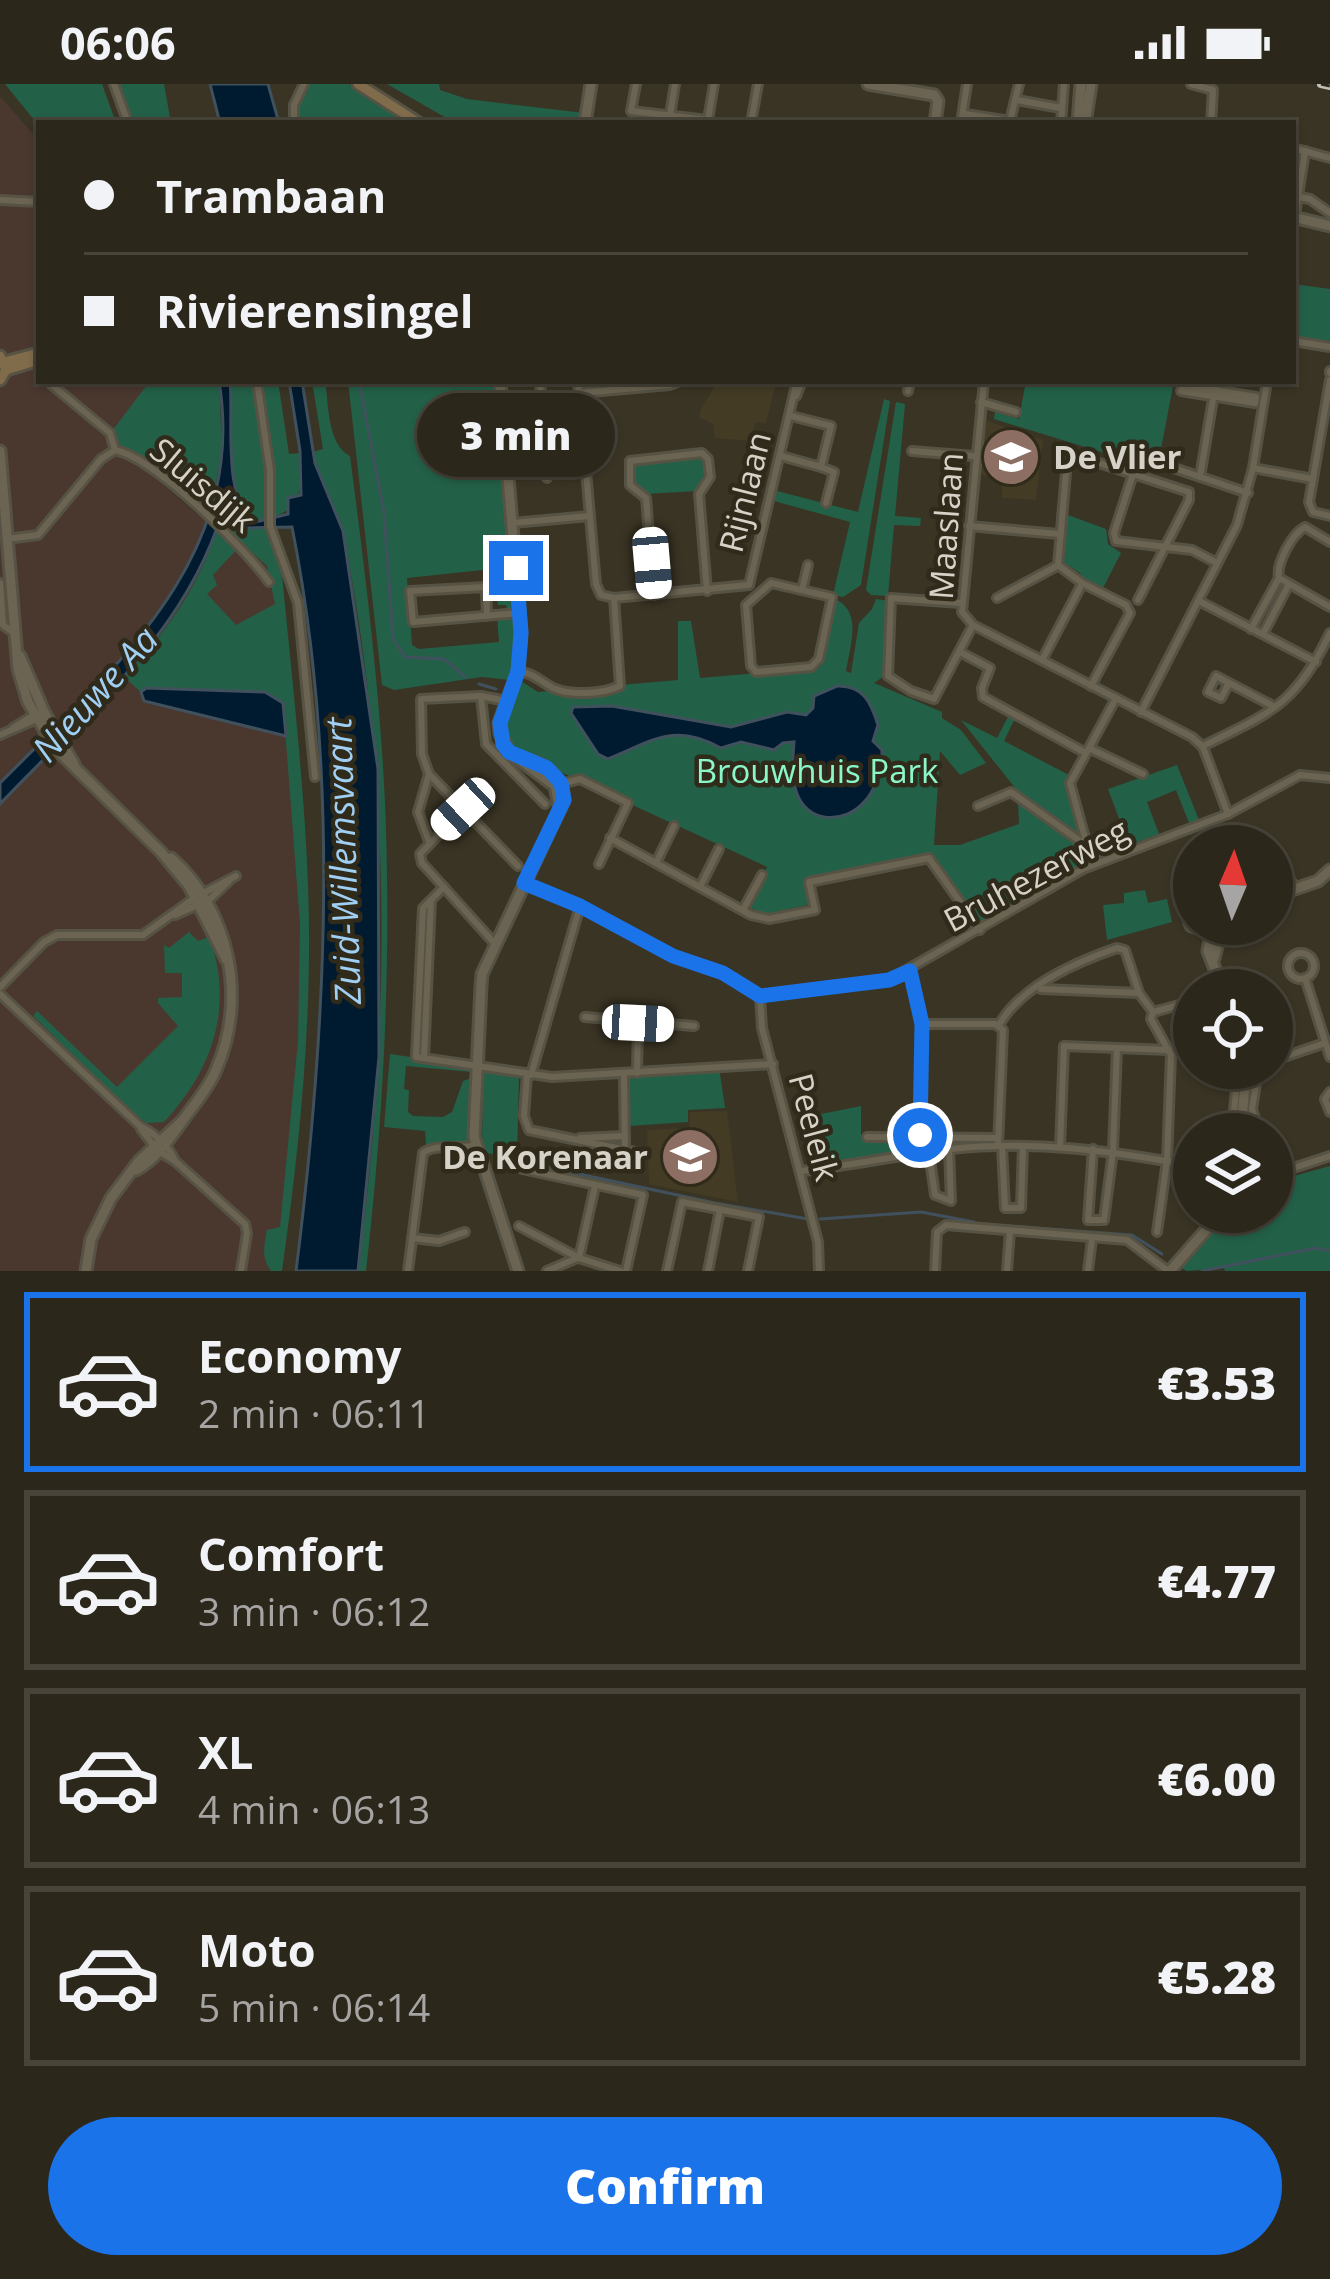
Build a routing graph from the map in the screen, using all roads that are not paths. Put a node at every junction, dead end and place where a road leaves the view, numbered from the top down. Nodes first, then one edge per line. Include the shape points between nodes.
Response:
1 (114, 84) edge
2 (304, 84) edge
3 (358, 84) edge
4 (591, 84) edge
5 (636, 84) edge
6 (675, 84) edge
7 (714, 84) edge
8 (758, 84) edge
9 (868, 84) edge
10 (967, 84) edge
11 (1019, 84) edge
12 (1064, 84) edge
13 (1081, 84) edge
14 (1091, 84) edge
15 (1191, 84) edge
16 (1017, 100) junction
17 (1061, 108) junction
18 (965, 114) junction
19 (670, 116) junction
20 (127, 120) edge
21 (295, 120) edge
22 (414, 120) edge
23 (585, 120) edge
24 (752, 120) edge
25 (934, 120) edge
26 (962, 120) edge
27 (999, 120) edge
28 (1011, 120) edge
29 (1060, 120) edge
30 (1082, 120) edge
31 (1083, 120) edge
32 (1211, 120) edge
33 (1296, 149) edge
34 (1305, 152) junction
35 (1330, 158) edge
36 (1296, 197) edge
37 (0, 200) edge
38 (36, 202) edge
39 (1330, 213) edge
40 (1296, 222) edge
41 (1330, 227) edge
42 (1296, 341) edge
43 (1330, 347) edge
44 (36, 358) edge
45 (3, 367) edge
46 (1330, 375) edge
47 (256, 384) edge
48 (500, 384) edge
49 (540, 384) edge
50 (578, 384) edge
51 (672, 384) edge
52 (798, 384) edge
53 (909, 384) edge
54 (983, 384) edge
55 (1267, 384) edge
56 (52, 385) dead end
57 (1215, 389) edge
58 (908, 392) dead end
59 (579, 393) junction
60 (980, 402) junction
61 (1016, 412) dead end
62 (791, 416) junction
63 (1326, 445) edge
64 (115, 450) junction
65 (0, 451) edge
66 (912, 451) dead end
67 (584, 455) junction
68 (545, 456) junction
69 (781, 456) junction
70 (974, 456) junction
71 (507, 458) junction
72 (1162, 464) dead end
73 (820, 467) junction
74 (1253, 468) junction
75 (1133, 473) junction
76 (1200, 477) junction
77 (547, 478) dead end
78 (1313, 478) junction
79 (1248, 493) junction
80 (826, 503) dead end
81 (1330, 516) edge
82 (590, 517) junction
83 (512, 523) junction
84 (969, 526) junction
85 (1059, 534) junction
86 (7, 539) junction
87 (1330, 542) edge
88 (1163, 547) junction
89 (1217, 563) junction
90 (808, 565) dead end
91 (1058, 566) junction
92 (1279, 578) junction
93 (269, 581) dead end
94 (1082, 583) junction
95 (0, 584) edge
96 (1289, 584) junction
97 (749, 585) junction
98 (802, 590) junction
99 (707, 591) junction
100 (757, 594) junction
101 (654, 596) junction
102 (614, 598) junction
103 (997, 598) dead end
104 (1138, 600) dead end
105 (1199, 601) junction
106 (961, 603) junction
107 (1330, 607) edge
108 (519, 613) junction
109 (487, 616) junction
110 (973, 625) junction
111 (1250, 629) junction
112 (14, 633) junction
113 (1330, 633) edge
114 (1262, 635) junction
115 (960, 652) junction
116 (1042, 660) junction
117 (1316, 662) junction
118 (518, 671) junction
119 (1229, 683) dead end
120 (1091, 686) junction
121 (481, 696) junction
122 (1115, 700) junction
123 (507, 701) junction
124 (1275, 707) junction
125 (1141, 712) junction
126 (38, 715) junction
127 (0, 735) edge
128 (1203, 747) junction
129 (1087, 750) junction
130 (429, 774) junction
131 (1143, 774) dead end
132 (315, 777) dead end
133 (1330, 778) edge
134 (558, 785) junction
135 (545, 804) dead end
136 (978, 806) dead end
137 (463, 809) junction
138 (1228, 814) junction
139 (674, 826) dead end
140 (610, 838) junction
141 (1085, 838) dead end
142 (429, 841) junction
143 (719, 849) dead end
144 (1099, 862) junction
145 (656, 863) junction
146 (598, 865) dead end
147 (518, 866) dead end
148 (1330, 870) edge
149 (762, 874) dead end
150 (233, 878) dead end
151 (524, 883) junction
152 (1293, 885) edge
153 (444, 887) junction
154 (700, 887) junction
155 (1295, 889) joint
156 (202, 898) junction
157 (580, 906) junction
158 (743, 910) junction
159 (980, 930) junction
160 (496, 945) junction
161 (910, 971) junction
162 (1305, 978) junction
163 (1037, 988) junction
164 (0, 990) edge
165 (1139, 993) junction
166 (760, 996) junction
167 (1173, 1007) edge
168 (1153, 1012) junction
169 (585, 1017) dead end
170 (638, 1023) junction
171 (922, 1024) junction
172 (999, 1025) junction
173 (694, 1026) dead end
174 (1325, 1043) junction
175 (1118, 1048) junction
176 (1169, 1050) junction
177 (1293, 1054) edge
178 (1330, 1057) edge
179 (476, 1064) junction
180 (773, 1064) junction
181 (637, 1073) junction
182 (624, 1074) junction
183 (529, 1075) junction
184 (1255, 1090) edge
185 (1330, 1092) edge
186 (1330, 1110) edge
187 (1253, 1113) edge
188 (920, 1135) junction
189 (625, 1136) junction
190 (867, 1136) dead end
191 (568, 1138) junction
192 (1000, 1144) junction
193 (159, 1145) junction
194 (476, 1145) junction
195 (1023, 1146) junction
196 (1060, 1147) junction
197 (949, 1149) junction
198 (1093, 1149) junction
199 (625, 1150) junction
200 (1113, 1151) junction
201 (929, 1153) junction
202 (645, 1154) dead end
203 (1330, 1156) edge
204 (1167, 1161) junction
205 (1173, 1162) edge
206 (1293, 1167) edge
207 (522, 1169) dead end
208 (802, 1171) junction
209 (595, 1186) junction
210 (720, 1209) junction
211 (519, 1226) dead end
212 (1010, 1231) junction
213 (465, 1232) dead end
214 (1156, 1232) dead end
215 (1203, 1233) edge
216 (412, 1238) junction
217 (1092, 1239) junction
218 (579, 1258) junction
219 (86, 1271) edge
220 (242, 1271) edge
221 (408, 1271) edge
222 (518, 1271) edge
223 (547, 1271) edge
224 (623, 1271) edge
225 (667, 1271) edge
226 (708, 1271) edge
227 (748, 1271) edge
228 (818, 1271) edge
229 (935, 1271) edge
230 (1007, 1271) edge
231 (1088, 1271) edge
232 (1169, 1271) edge

1 - 20 street
2 - 21 street
3 - 22 main road
4 - 23 street
5 - 19 street via 631,112
6 - 19 street
7 - 19 street via 708,120
8 - 24 street
9 - 25 street via 927,93 937,99
10 - 18 street
11 - 16 street
12 - 17 street
13 - 30 street
14 - 31 street
15 - 32 street via 1215,93
16 - 17 street
16 - 28 street
17 - 29 street
18 - 26 street
18 - 27 street
33 - 34 street
34 - 35 street
34 - 36 street
36 - 39 street
37 - 38 street
40 - 41 street
42 - 43 street
44 - 45 main road
46 - 63 street via 1319,436
47 - 132 street via 270,523 298,603
48 - 71 street
49 - 68 street
50 - 59 street
51 - 59 street
52 - 62 street, Rijnlaan
53 - 58 street
54 - 60 street, Maaslaan
55 - 74 street
56 - 64 street, Sluisdijk via 110,433
57 - 57 street via 1255,403 1256,397
57 - 76 street
59 - 67 street
60 - 61 street
60 - 70 street, Maaslaan
62 - 69 street, Rijnlaan
62 - 73 street via 831,426
63 - 78 street via 1317,450
64 - 86 street via 38,535
64 - 93 street, Sluisdijk via 137,457
65 - 86 street
66 - 70 street
67 - 68 street
67 - 82 street
68 - 71 street
68 - 77 street
69 - 73 street
69 - 97 street, Rijnlaan
70 - 84 street, Maaslaan
71 - 83 street
72 - 76 street
73 - 80 street via 834,472
74 - 78 street
74 - 79 street
75 - 85 street via 1071,454
75 - 88 street via 1114,538
75 - 88 street via 1189,492
76 - 79 street
78 - 81 street via 1310,510
79 - 89 street
82 - 83 street
82 - 102 street via 597,590
83 - 108 street
84 - 85 street
84 - 106 street, Maaslaan
85 - 91 street
86 - 112 street
87 - 92 street via 1302,527
88 - 89 street
88 - 104 street
89 - 105 street
90 - 98 street
91 - 94 street
91 - 103 street
92 - 96 street
92 - 111 street
94 - 116 street
94 - 120 street via 1130,613
95 - 112 street via 3,625
96 - 107 street
96 - 114 street
97 - 99 street, Rijnlaan
97 - 100 street
98 - 100 street via 771,583
98 - 100 street via 832,597 816,664 756,672 746,605
99 - 101 street, Rijnlaan
99 - 101 street via 699,492 710,477 705,454 630,460 630,485 646,498
101 - 102 street, Rijnlaan
102 - 118 street via 620,686 570,693
105 - 111 street
105 - 125 street
106 - 110 street, Maaslaan
106 - 115 street via 892,598 886,671 934,698
108 - 109 street
108 - 118 street
109 - 109 street via 413,622 410,591 486,586
110 - 115 street
110 - 116 street, Maaslaan
111 - 114 street
112 - 126 street via 18,669
113 - 117 street
114 - 117 street
115 - 129 street via 990,668 981,694
116 - 120 street, Maaslaan
117 - 124 street
118 - 123 street
119 - 124 street
120 - 122 street, Maaslaan
121 - 123 street
121 - 130 street via 421,700
121 - 135 street via 486,744
122 - 125 street, Maaslaan
122 - 129 street
123 - 134 street via 503,744 547,768
124 - 128 street
125 - 128 street, Maaslaan
126 - 127 street
126 - 156 street via 76,769
128 - 138 street
129 - 131 street
129 - 141 street via 1070,783
130 - 137 street
130 - 142 street via 418,812
133 - 138 street, Bruhezerweg via 1300,775
134 - 140 street via 580,779 628,802
134 - 151 street via 564,800
136 - 144 street via 1010,792
137 - 142 street
137 - 147 street
138 - 144 street, Bruhezerweg
139 - 145 street
140 - 145 street
140 - 146 street
142 - 153 street via 422,863
143 - 154 street
144 - 159 street, Bruhezerweg
145 - 154 street
148 - 155 street
149 - 158 street
150 - 156 street
151 - 157 street
151 - 160 street
152 - 155 street
153 - 160 street
153 - 179 street via 423,908 416,1057
154 - 158 street
156 - 164 street via 143,935 57,935
156 - 193 street via 226,959 226,1039 219,1065
157 - 166 street
157 - 183 street
158 - 159 street via 769,919 815,910 809,882 929,858
159 - 161 street, Bruhezerweg
160 - 179 street via 482,974
161 - 166 street, Bruhezerweg
161 - 171 street
162 - 162 street via 1294,980 1288,961 1307,952 1315,970
162 - 174 street
163 - 165 street
163 - 165 street via 1117,948 1125,950
163 - 172 street
164 - 193 street
165 - 168 street
166 - 180 street, Peeleik
167 - 168 street
168 - 176 street
169 - 170 street
170 - 173 street
170 - 181 street
171 - 172 street
171 - 188 street
172 - 192 street
174 - 177 street
174 - 178 street
175 - 176 street
175 - 196 street via 1064,1046
175 - 200 street
176 - 204 street
179 - 183 street
179 - 194 street
180 - 181 street
180 - 208 street, Peeleik
181 - 182 street
182 - 183 street
182 - 189 street
183 - 191 street via 525,1125
184 - 187 street
185 - 186 street
188 - 190 street
188 - 192 street
188 - 201 street
189 - 191 street
189 - 199 street
191 - 199 street
192 - 195 street
192 - 195 street via 1005,1208 1021,1208
192 - 197 street
193 - 219 street via 111,1198
193 - 220 street via 245,1224
194 - 216 street via 423,1154
194 - 222 street
195 - 196 street
196 - 198 street
197 - 201 street
197 - 201 street via 951,1201 935,1196
198 - 200 street
198 - 200 street via 1088,1220 1104,1220
199 - 202 street
200 - 204 street
201 - 208 street
203 - 206 street
204 - 205 street
204 - 214 street
207 - 209 street
208 - 228 street, Peeleik
209 - 218 street
209 - 224 street via 643,1195
210 - 225 street via 682,1202
210 - 226 street
210 - 227 street via 759,1217
211 - 218 street
212 - 217 street
212 - 229 street via 939,1227
212 - 230 street
213 - 216 street via 440,1241
215 - 232 street
216 - 221 street
217 - 231 street
217 - 232 street via 1127,1240
218 - 223 street
218 - 224 street

